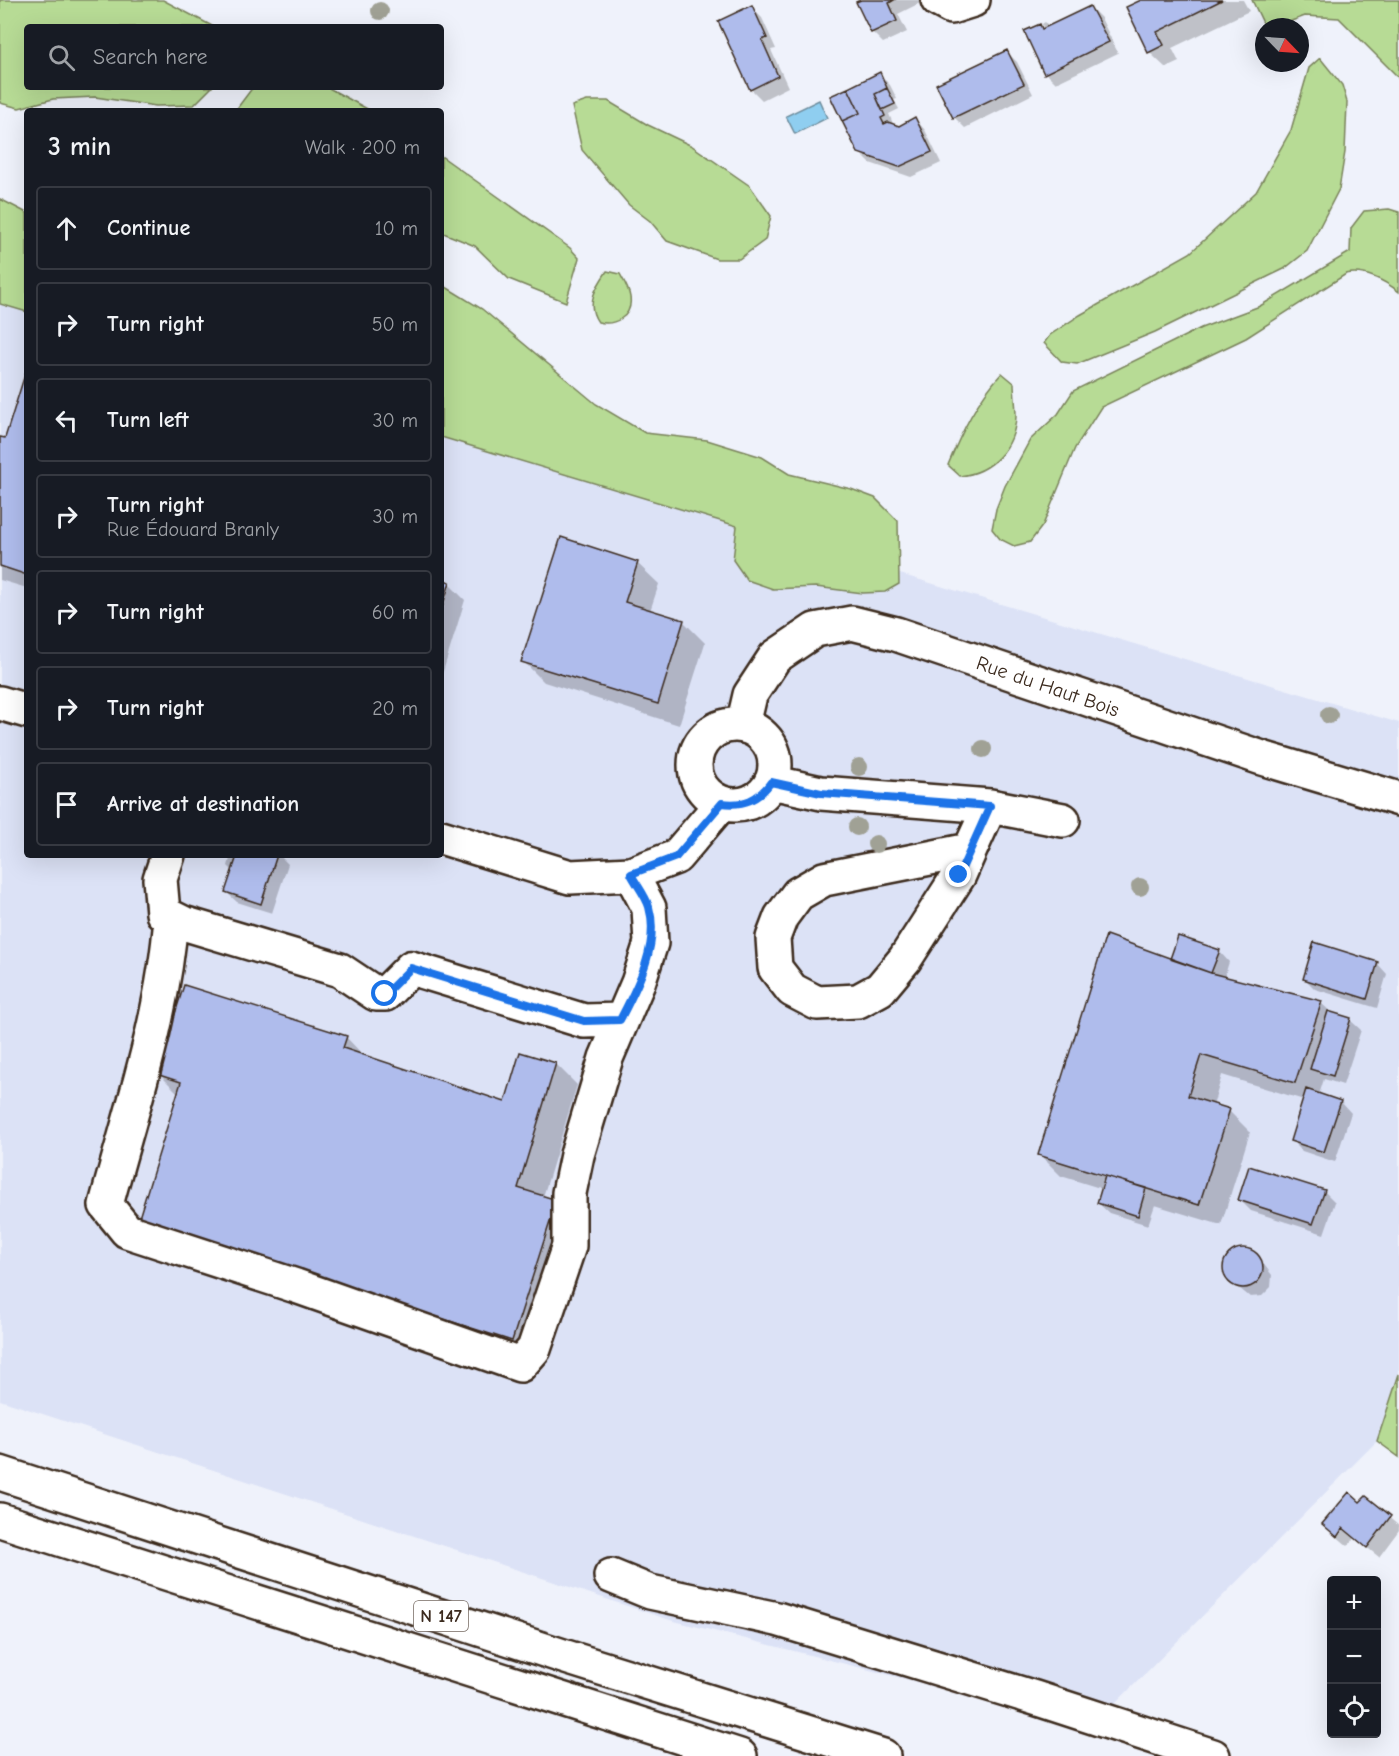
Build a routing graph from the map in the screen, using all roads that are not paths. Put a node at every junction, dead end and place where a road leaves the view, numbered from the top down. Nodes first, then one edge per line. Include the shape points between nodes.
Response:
1 (938, 0) edge
2 (973, 0) edge
3 (0, 703) edge
4 (24, 710) edge
5 (743, 725) junction
6 (771, 782) junction
7 (1399, 799) edge
8 (722, 803) junction
9 (990, 806) junction
10 (1063, 820) dead end
11 (444, 838) edge
12 (970, 850) junction
13 (167, 858) edge
14 (631, 874) junction
15 (171, 917) junction
16 (620, 1020) junction
17 (0, 1473) edge
18 (0, 1520) edge
19 (611, 1576) dead end
20 (740, 1756) edge
21 (883, 1756) edge
22 (1213, 1756) edge

1 - 2 main road via 951,8
3 - 4 main road
5 - 6 main road via 757,731 774,753
5 - 7 main road, Rue du Haut Bois via 750,695 775,657 815,630 852,623 896,634 1262,758
5 - 8 main road via 720,728 701,743 696,755 699,784
6 - 8 main road via 763,794 750,802
6 - 9 main road via 821,793
8 - 14 main road via 676,857
9 - 10 main road
9 - 12 main road
11 - 14 main road via 570,877
12 - 12 main road via 959,875 905,959 880,989 858,1001 817,1003 792,990 775,968 773,938 781,917 798,894 824,879
13 - 15 main road via 160,879 163,913
14 - 16 main road via 649,908 651,943 638,984
15 - 16 main road via 340,970 376,994 385,994 411,968 584,1021
15 - 16 main road via 160,1000 106,1205 127,1232 296,1286 520,1365 534,1349 569,1246 569,1193 577,1155
17 - 21 main road, N 147
18 - 20 main road, N 147
19 - 22 main road via 650,1592 777,1619

